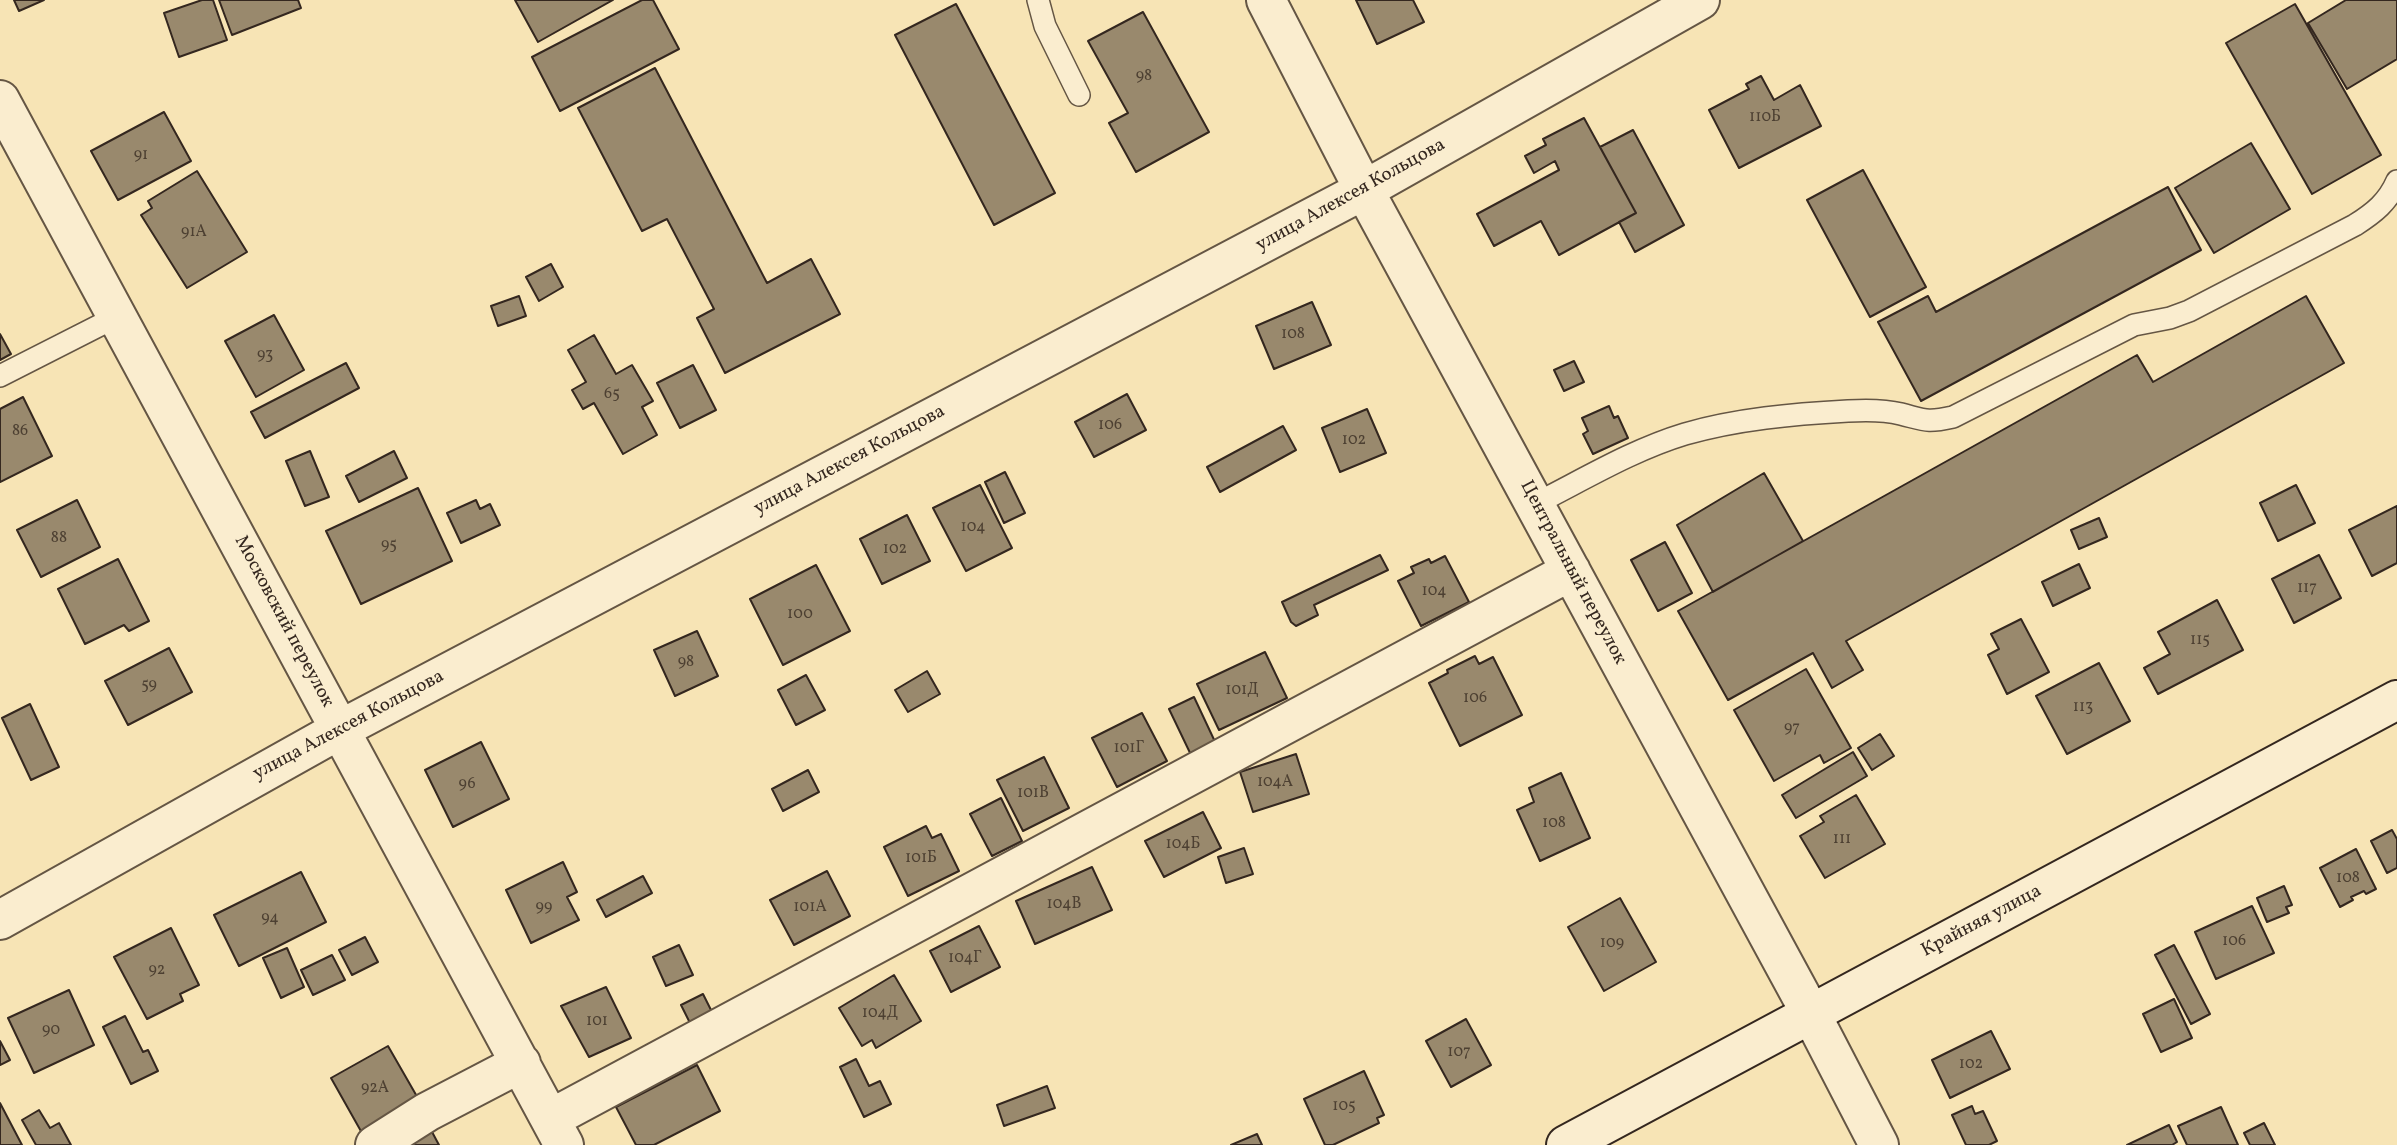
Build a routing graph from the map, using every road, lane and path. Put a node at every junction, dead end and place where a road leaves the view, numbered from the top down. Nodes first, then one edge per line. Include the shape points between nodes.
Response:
1 (1038, 0) edge
2 (1266, 0) edge
3 (1700, 0) edge
4 (1079, 95) dead end
5 (0, 100) edge
6 (2397, 181) edge
7 (1364, 190) junction
8 (118, 316) junction
9 (0, 376) edge
10 (1535, 504) junction
11 (1571, 571) junction
12 (2397, 700) edge
13 (341, 729) junction
14 (0, 920) edge
15 (1811, 1014) junction
16 (521, 1063) junction
17 (557, 1132) edge
18 (374, 1145) edge
19 (1566, 1145) edge
20 (1879, 1145) edge

1 - 4 lane via 1045,26
2 - 7 street, Центральный переулок
3 - 7 street, улица Алексея Кольцова
5 - 8 street, Московский переулок
6 - 10 lane via 2375,212 2355,225 2189,311 2134,325 1952,417 1917,420 1900,414 1849,411 1712,427 1649,447
7 - 10 street, Центральный переулок
7 - 13 street, улица Алексея Кольцова
8 - 9 lane
8 - 13 street, Московский переулок
10 - 11 street, Центральный переулок
11 - 15 street, Центральный переулок
11 - 17 street
12 - 15 street, Крайняя улица
13 - 14 street, улица Алексея Кольцова
13 - 16 street, Московский переулок
15 - 19 street, Крайняя улица
15 - 20 street, Центральный переулок
16 - 17 street, Московский переулок
16 - 18 street

